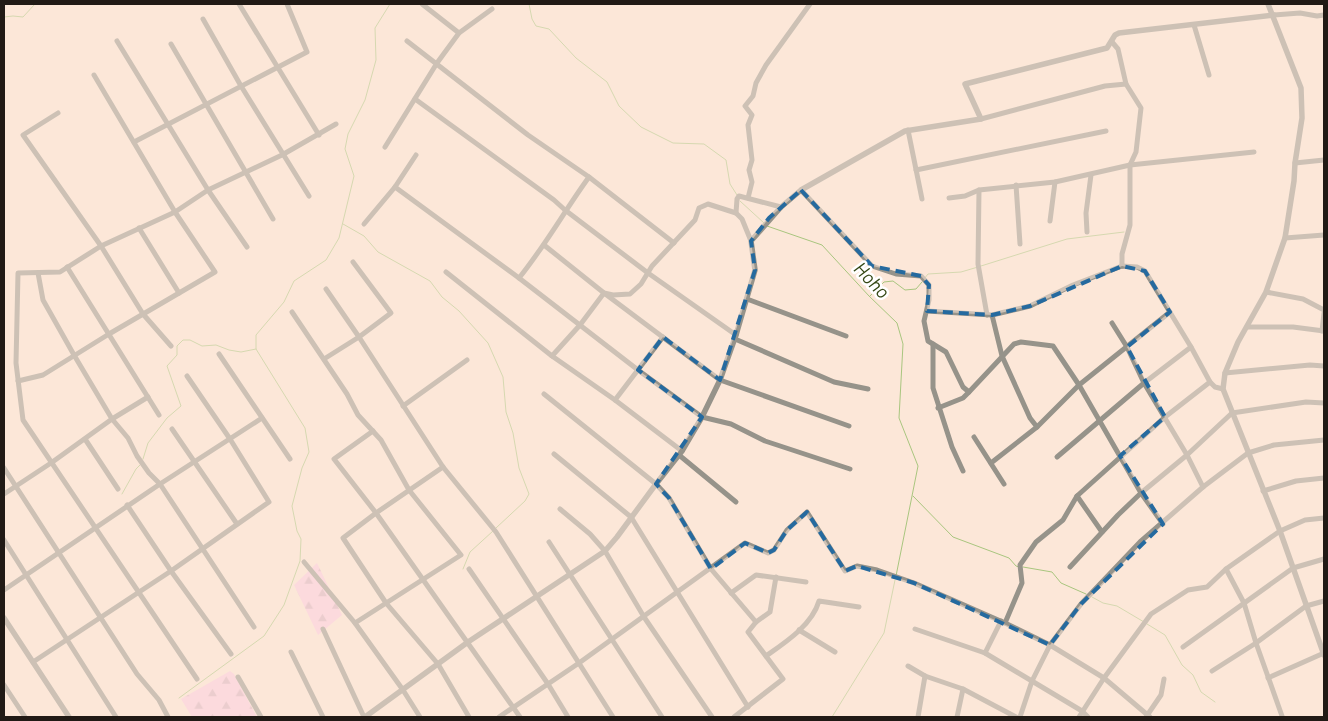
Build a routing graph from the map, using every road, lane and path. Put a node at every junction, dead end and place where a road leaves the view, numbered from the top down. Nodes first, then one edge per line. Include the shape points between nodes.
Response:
1 (239, 4) edge
2 (287, 4) edge
3 (422, 4) edge
4 (810, 4) edge
5 (1268, 4) edge
6 (492, 9) dead end
7 (1274, 15) junction
8 (1324, 15) edge
9 (203, 19) dead end
10 (1194, 25) junction
11 (459, 33) junction
12 (117, 41) dead end
13 (407, 41) dead end
14 (1112, 42) junction
15 (171, 44) dead end
16 (437, 63) junction
17 (277, 68) junction
18 (94, 75) dead end
19 (1209, 75) dead end
20 (1126, 84) junction
21 (241, 86) junction
22 (415, 99) junction
23 (205, 105) junction
24 (58, 113) dead end
25 (981, 119) junction
26 (336, 124) dead end
27 (169, 125) junction
28 (908, 130) junction
29 (1106, 132) dead end
30 (319, 135) junction
31 (134, 142) junction
32 (386, 147) dead end
33 (1254, 152) dead end
34 (282, 155) junction
35 (416, 156) dead end
36 (1324, 160) edge
37 (1295, 163) junction
38 (1130, 165) junction
39 (916, 170) junction
40 (245, 172) junction
41 (1091, 175) junction
42 (589, 177) junction
43 (1055, 182) junction
44 (1016, 185) junction
45 (395, 188) junction
46 (208, 190) junction
47 (801, 190) junction
48 (979, 190) junction
49 (309, 196) dead end
50 (748, 198) junction
51 (922, 198) dead end
52 (949, 198) dead end
53 (781, 207) junction
54 (565, 210) junction
55 (175, 212) junction
56 (736, 212) junction
57 (273, 219) dead end
58 (1050, 221) dead end
59 (364, 224) dead end
60 (139, 228) junction
61 (1087, 232) dead end
62 (1324, 235) edge
63 (1285, 238) junction
64 (751, 241) junction
65 (674, 243) junction
66 (1020, 244) dead end
67 (544, 245) junction
68 (101, 246) junction
69 (247, 247) dead end
70 (352, 262) dead end
71 (1122, 266) junction
72 (67, 267) junction
73 (446, 272) dead end
74 (38, 273) junction
75 (648, 273) junction
76 (519, 278) junction
77 (326, 289) dead end
78 (1266, 292) junction
79 (179, 293) junction
80 (604, 293) junction
81 (747, 299) junction
82 (927, 311) junction
83 (1324, 311) edge
84 (292, 312) dead end
85 (1170, 312) junction
86 (143, 314) junction
87 (990, 315) junction
88 (1112, 323) dead end
89 (580, 325) junction
90 (1247, 327) junction
91 (1323, 331) edge
92 (108, 334) junction
93 (846, 336) dead end
94 (359, 337) junction
95 (663, 337) junction
96 (736, 337) junction
97 (934, 344) junction
98 (171, 346) dead end
99 (1191, 346) junction
100 (1128, 347) junction
101 (219, 354) dead end
102 (74, 355) junction
103 (552, 356) junction
104 (1002, 356) junction
105 (324, 359) junction
106 (467, 360) dead end
107 (1324, 366) edge
108 (638, 370) junction
109 (1225, 373) junction
110 (187, 376) dead end
111 (720, 380) junction
112 (18, 381) junction
113 (1210, 382) junction
114 (1144, 383) junction
115 (1079, 385) junction
116 (868, 389) dead end
117 (1223, 389) junction
118 (969, 392) junction
119 (544, 394) dead end
120 (148, 397) junction
121 (615, 400) junction
122 (1324, 403) edge
123 (403, 406) junction
124 (938, 408) junction
125 (1232, 413) junction
126 (159, 415) dead end
127 (702, 417) junction
128 (1165, 417) junction
129 (262, 418) junction
130 (112, 419) junction
131 (1099, 422) junction
132 (849, 426) dead end
133 (1037, 427) junction
134 (172, 429) dead end
135 (373, 431) junction
136 (974, 437) dead end
137 (85, 439) junction
138 (230, 439) junction
139 (1324, 440) edge
140 (680, 453) junction
141 (1248, 453) junction
142 (554, 454) dead end
143 (1186, 455) junction
144 (1120, 456) junction
145 (1057, 457) dead end
146 (290, 459) dead end
147 (194, 462) junction
148 (991, 463) junction
149 (51, 464) junction
150 (443, 467) junction
151 (4, 468) edge
152 (850, 469) dead end
153 (963, 471) dead end
154 (1324, 478) edge
155 (160, 484) junction
156 (656, 484) junction
157 (1004, 484) dead end
158 (16, 486) junction
159 (1204, 487) junction
160 (118, 489) dead end
161 (409, 490) junction
162 (1263, 490) junction
163 (1141, 492) junction
164 (4, 494) edge
165 (1077, 496) junction
166 (736, 502) dead end
167 (127, 506) junction
168 (560, 509) dead end
169 (376, 513) junction
170 (632, 517) junction
171 (1324, 518) edge
172 (237, 524) junction
173 (1163, 524) junction
174 (94, 528) junction
175 (1280, 531) junction
176 (1102, 532) junction
177 (4, 540) edge
178 (549, 542) dead end
179 (202, 549) junction
180 (605, 551) junction
181 (59, 553) junction
182 (1324, 559) edge
183 (304, 562) dead end
184 (1070, 567) dead end
185 (1293, 568) junction
186 (468, 569) dead end
187 (711, 569) junction
188 (1226, 569) junction
189 (171, 571) junction
190 (26, 574) junction
191 (570, 575) junction
192 (776, 577) junction
193 (423, 579) junction
194 (806, 582) dead end
195 (4, 590) edge
196 (139, 592) junction
197 (677, 593) junction
198 (731, 593) junction
199 (538, 596) junction
200 (1324, 601) edge
201 (386, 603) junction
202 (1244, 603) junction
203 (860, 606) dead end
204 (1306, 606) junction
205 (644, 616) junction
206 (4, 618) edge
207 (100, 618) junction
208 (504, 619) junction
209 (355, 622) junction
210 (756, 622) junction
211 (1003, 622) junction
212 (254, 627) dead end
213 (323, 629) dead end
214 (915, 629) dead end
215 (799, 630) junction
216 (68, 639) junction
217 (611, 640) junction
218 (468, 642) junction
219 (1322, 642) edge
220 (1256, 643) junction
221 (1050, 645) junction
222 (1183, 647) dead end
223 (291, 652) dead end
224 (834, 652) dead end
225 (985, 653) junction
226 (231, 654) dead end
227 (1324, 654) edge
228 (766, 656) junction
229 (33, 662) junction
230 (579, 663) junction
231 (438, 664) junction
232 (908, 666) dead end
233 (1212, 671) dead end
234 (926, 676) junction
235 (238, 677) dead end
236 (1104, 678) junction
237 (1268, 678) junction
238 (197, 679) dead end
239 (1164, 679) dead end
240 (1032, 681) junction
241 (548, 684) junction
242 (4, 686) edge
243 (964, 689) junction
244 (403, 690) junction
245 (513, 707) junction
246 (748, 707) junction
247 (1082, 711) junction
248 (373, 715) edge
249 (1282, 716) dead end
250 (25, 717) edge
251 (69, 717) edge
252 (116, 717) edge
253 (168, 717) edge
254 (261, 717) edge
255 (323, 717) edge
256 (365, 717) edge
257 (420, 717) edge
258 (469, 717) edge
259 (499, 717) edge
260 (520, 717) edge
261 (568, 717) edge
262 (613, 717) edge
263 (662, 717) edge
264 (712, 717) edge
265 (734, 717) edge
266 (918, 717) edge
267 (956, 717) edge
268 (1018, 717) edge
269 (1079, 717) edge
270 (1088, 717) edge
271 (1148, 717) edge

1 - 17 street
2 - 17 street via 307,52
3 - 11 street
4 - 50 street via 766,65 753,96 745,106 752,115 748,126 752,182
5 - 7 street
6 - 11 street
7 - 8 street
7 - 10 street
7 - 37 street via 1301,88 1302,118
9 - 21 street
10 - 14 street via 1114,35
10 - 19 street
11 - 16 street
12 - 27 street
13 - 16 street
14 - 20 street via 1118,49
14 - 25 street via 1107,48 965,84
15 - 23 street
16 - 22 street
16 - 42 street via 528,135
17 - 21 street
17 - 30 street
18 - 31 street
20 - 25 street via 1105,86
20 - 38 street via 1141,108 1136,152
21 - 23 street
21 - 34 street
22 - 32 street
22 - 54 street
23 - 27 street
23 - 40 street
24 - 68 street via 24,135
25 - 28 street
26 - 30 street
27 - 31 street
27 - 46 street
28 - 39 street
28 - 47 street
29 - 39 street
30 - 34 street
31 - 55 street
33 - 38 street
34 - 40 street
34 - 49 street
35 - 45 street
36 - 37 street
37 - 63 street
38 - 41 street
38 - 71 street via 1130,225
39 - 51 street
40 - 46 street
40 - 57 street
41 - 43 street
41 - 61 street
42 - 54 street
42 - 65 street
43 - 44 street
43 - 58 street
44 - 48 street
44 - 66 street
45 - 59 street
45 - 76 street
46 - 55 street
46 - 69 street
47 - 53 street
47 - 82 street via 872,266 896,274 920,276 929,285
48 - 52 street
48 - 87 street via 978,264
50 - 53 street
50 - 56 street via 738,197
53 - 64 street
54 - 67 street
54 - 75 street
55 - 60 street
55 - 79 street via 214,272
56 - 64 street
56 - 65 street via 708,204 699,208 695,220
60 - 68 street
60 - 79 street
62 - 63 street
63 - 78 street
64 - 81 street via 756,270
65 - 75 street
67 - 76 street
67 - 80 street
68 - 72 street
68 - 86 street
70 - 94 street via 391,313
71 - 85 street via 1145,271
71 - 87 street via 1030,306
72 - 74 street via 60,272
72 - 92 street
73 - 103 street
74 - 102 street via 43,300
74 - 112 street via 18,273
75 - 80 street via 630,294 613,296
75 - 96 street
76 - 89 street
77 - 94 street
78 - 83 street via 1303,299
78 - 90 street
79 - 86 street
80 - 89 street
80 - 95 street
81 - 93 street
81 - 96 street
82 - 87 street
82 - 97 street via 924,321 928,341
83 - 91 street
84 - 105 street
85 - 99 street
85 - 100 street
86 - 92 street
86 - 98 street
87 - 104 street
88 - 100 street
89 - 103 street
89 - 108 street
90 - 91 street
90 - 109 street
92 - 102 street
92 - 120 street
94 - 105 street
94 - 123 street
95 - 108 street
95 - 111 street
96 - 111 street
96 - 116 street via 834,382
97 - 118 street via 946,352 962,387
97 - 124 street via 933,388
99 - 113 street
99 - 114 street
100 - 114 street
100 - 115 street
101 - 129 street
102 - 112 street via 43,375
102 - 130 street
103 - 121 street
104 - 115 street via 1014,344 1021,342 1053,346
104 - 118 street
104 - 133 street
105 - 135 street via 358,415
106 - 123 street
107 - 109 street
108 - 121 street
108 - 127 street
109 - 117 street
110 - 138 street
111 - 127 street
111 - 132 street
112 - 149 street via 23,420
113 - 117 street
113 - 128 street
114 - 128 street
114 - 131 street
115 - 131 street
115 - 133 street
117 - 125 street
118 - 124 street via 963,398
119 - 156 street
120 - 126 street
120 - 130 street
121 - 140 street
122 - 125 street via 1306,402
123 - 150 street
124 - 153 street
125 - 141 street
125 - 143 street
127 - 140 street
127 - 152 street via 731,424 765,441
128 - 143 street
128 - 144 street
129 - 138 street
129 - 146 street
130 - 137 street
130 - 155 street
131 - 144 street
131 - 145 street
133 - 148 street
134 - 147 street
135 - 161 street
135 - 169 street via 334,459
136 - 148 street
137 - 149 street
137 - 160 street
138 - 147 street
138 - 172 street via 269,502
139 - 141 street via 1274,445
140 - 156 street
140 - 166 street
141 - 159 street
141 - 162 street
142 - 170 street
143 - 159 street
143 - 163 street
144 - 163 street
144 - 165 street
147 - 155 street
147 - 172 street
148 - 157 street
149 - 158 street
149 - 174 street
150 - 161 street
150 - 199 street via 495,529
151 - 158 street
154 - 162 street
155 - 167 street
155 - 179 street
156 - 170 street
156 - 187 street via 669,498
158 - 164 street
158 - 181 street
159 - 173 street
161 - 169 street
161 - 193 street via 461,555
162 - 175 street
163 - 173 street
163 - 176 street
165 - 176 street
165 - 211 street via 1063,520 1036,542 1020,566 1022,583
167 - 174 street
167 - 189 street
168 - 180 street
169 - 193 street
169 - 201 street via 343,538
170 - 180 street
170 - 197 street
171 - 175 street via 1305,520
172 - 179 street
173 - 221 street via 1140,542 1081,604
174 - 181 street
174 - 196 street
175 - 185 street
175 - 188 street
176 - 184 street
177 - 190 street
178 - 191 street
179 - 189 street
179 - 212 street
180 - 191 street
180 - 205 street
181 - 190 street
181 - 207 street
182 - 185 street
183 - 209 street
185 - 202 street
185 - 204 street
186 - 208 street
187 - 197 street
187 - 198 street
187 - 211 street via 745,543 768,553 774,550 787,530 807,512 845,571 857,566 877,570
188 - 202 street
188 - 236 street via 1207,587 1188,590 1150,614
189 - 196 street
189 - 226 street
190 - 195 street
190 - 216 street
191 - 199 street
191 - 217 street
192 - 194 street
192 - 198 street via 756,575
192 - 210 street via 770,612
193 - 201 street
193 - 218 street
196 - 207 street
196 - 238 street
197 - 205 street
197 - 246 street
198 - 210 street
199 - 208 street
199 - 230 street
200 - 204 street
201 - 209 street
201 - 231 street
202 - 220 street
202 - 222 street
203 - 215 street via 819,601 817,610
204 - 219 street
204 - 220 street
205 - 217 street
205 - 264 street
206 - 229 street
207 - 216 street
207 - 253 street
208 - 218 street
208 - 241 street
209 - 244 street
210 - 228 street via 748,632
211 - 221 street
211 - 225 street
213 - 256 street
214 - 225 street
215 - 224 street
215 - 228 street
216 - 229 street
216 - 252 street
217 - 230 street
217 - 263 street
218 - 231 street
218 - 245 street
219 - 227 street
220 - 233 street
220 - 237 street
221 - 236 street
221 - 240 street
223 - 255 street
225 - 240 street
227 - 237 street
228 - 246 street via 783,679
229 - 251 street
230 - 241 street
230 - 262 street
231 - 244 street
231 - 258 street
232 - 234 street
234 - 243 street
234 - 266 street
235 - 254 street
236 - 247 street
236 - 271 street
237 - 249 street
239 - 271 street via 1161,695
240 - 247 street
240 - 268 street
241 - 245 street
241 - 261 street
242 - 250 street
243 - 267 street
243 - 268 street
244 - 248 street
244 - 257 street
245 - 259 street
245 - 260 street
246 - 265 street
247 - 269 street
247 - 270 street
248 - 256 street

